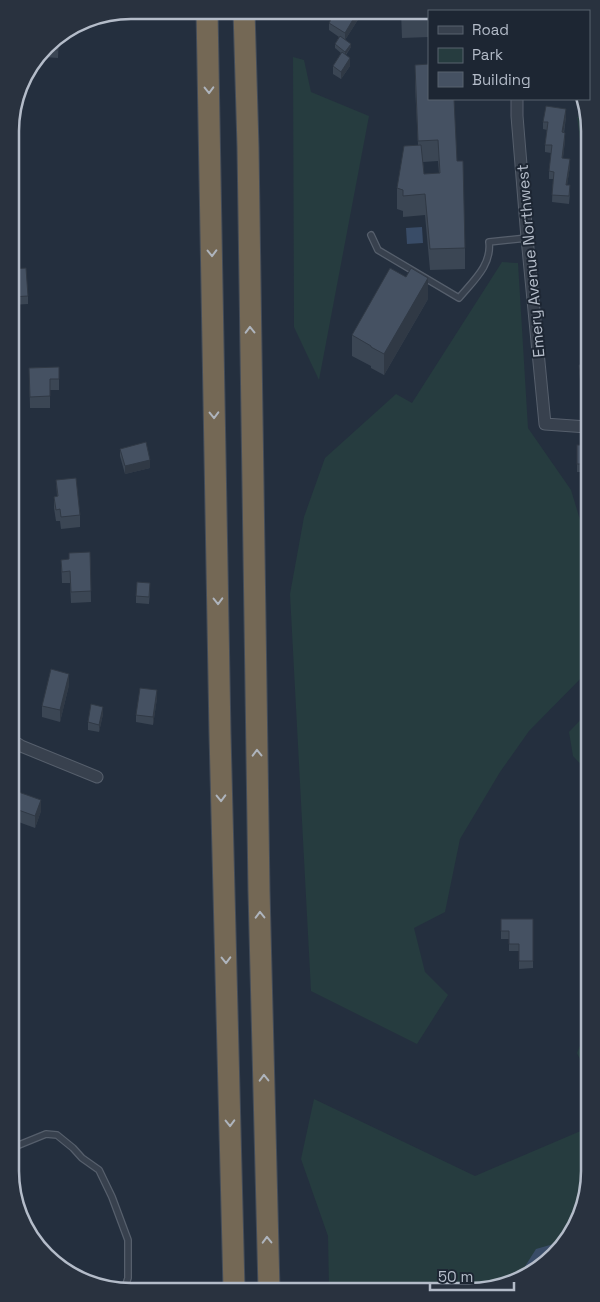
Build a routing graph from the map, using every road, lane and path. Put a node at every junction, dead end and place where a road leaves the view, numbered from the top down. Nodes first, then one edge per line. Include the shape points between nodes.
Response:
1 (206, 19) edge
2 (244, 19) edge
3 (254, 19) edge
4 (517, 100) edge
5 (248, 147) junction
6 (371, 234) dead end
7 (527, 238) junction
8 (581, 427) edge
9 (19, 745) edge
10 (97, 776) dead end
11 (19, 1144) edge
12 (126, 1283) edge
13 (234, 1283) edge
14 (268, 1283) edge

1 -> 13 highway
2 - 5 highway
3 - 5 highway
4 - 7 street, Emery Avenue Northwest
14 -> 5 highway
6 - 7 lane via 378,250 459,298 484,269 490,251 489,242
7 - 8 street, Emery Avenue Northwest via 545,424
9 - 10 street
11 - 12 lane via 46,1134 57,1134 99,1170 128,1240

